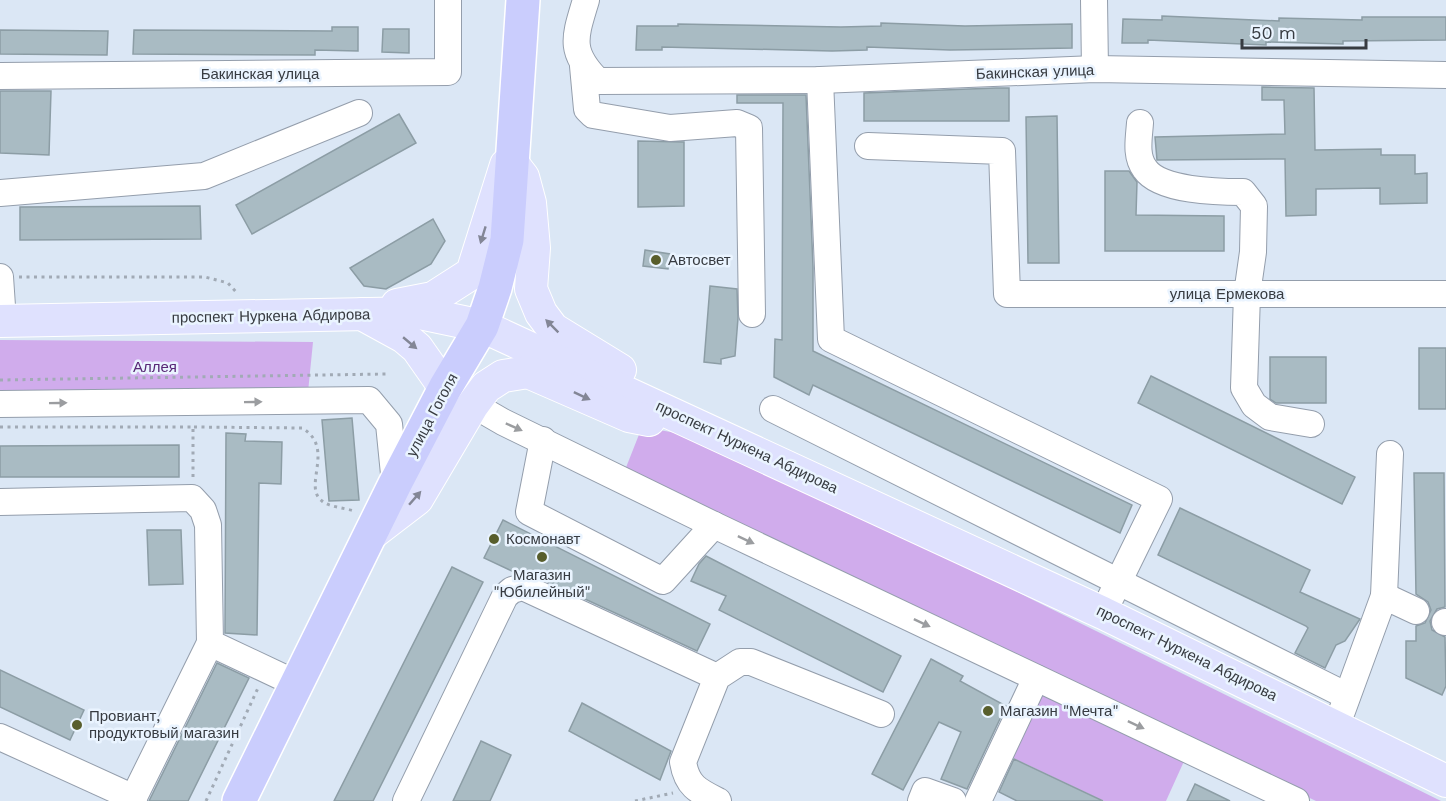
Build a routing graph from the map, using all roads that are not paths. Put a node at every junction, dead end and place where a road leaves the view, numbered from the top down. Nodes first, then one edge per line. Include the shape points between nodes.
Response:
1 (448, 0) edge
2 (586, 0) edge
3 (1094, 0) edge
4 (523, 6) edge
5 (583, 66) junction
6 (1095, 69) junction
7 (1446, 75) edge
8 (0, 76) edge
9 (820, 80) junction
10 (359, 113) dead end
11 (1140, 123) dead end
12 (868, 146) dead end
13 (514, 152) junction
14 (0, 193) edge
15 (0, 277) edge
16 (1247, 294) junction
17 (1446, 294) edge
18 (371, 314) junction
19 (752, 314) dead end
20 (1, 321) edge
21 (482, 326) junction
22 (445, 388) junction
23 (0, 404) edge
24 (472, 406) junction
25 (773, 408) dead end
26 (667, 409) junction
27 (1311, 424) dead end
28 (710, 429) junction
29 (543, 440) junction
30 (1390, 454) dead end
31 (395, 484) junction
32 (0, 502) edge
33 (714, 525) junction
34 (375, 527) junction
35 (1118, 581) junction
36 (1384, 596) junction
37 (1416, 611) dead end
38 (1103, 613) junction
39 (210, 643) junction
40 (717, 677) junction
41 (1036, 678) junction
42 (297, 684) junction
43 (1347, 696) junction
44 (881, 714) dead end
45 (1336, 726) junction
46 (0, 737) edge
47 (1446, 781) edge
48 (133, 799) edge
49 (239, 801) edge
50 (406, 801) edge
51 (718, 801) edge
52 (921, 801) edge
53 (954, 801) edge
54 (978, 801) edge
55 (1296, 801) edge

1 - 8 street, Бакинская улица via 448,72
2 - 5 street via 575,37
3 - 6 street
4 - 13 highway, улица Гоголя
5 - 9 street, Бакинская улица via 598,81
5 - 19 street via 587,109 593,115 670,128 737,123 749,128
6 - 7 street, Бакинская улица
6 - 9 street, Бакинская улица
9 - 35 street via 831,339 1159,499
10 - 14 street via 204,176
11 - 16 street via 1138,150 1145,170 1164,183 1210,192 1243,192 1254,206
12 - 16 street, улица Ермекова via 1002,151 1007,294
13 -> 18 main road via 472,273 433,298
13 - 21 highway, улица Гоголя via 507,240
26 -> 13 main road via 613,363 553,329 541,313 531,289 534,248 530,203
15 - 20 street
16 - 17 street, улица Ермекова
16 - 27 street via 1244,388 1254,405 1270,417
18 - 20 main road, проспект Нуркена Абдирова
18 - 21 main road, проспект Нуркена Абдирова via 420,313
18 -> 22 main road via 417,348
21 - 22 highway, улица Гоголя
21 - 26 main road, проспект Нуркена Абдирова
22 - 24 street
22 - 31 highway, улица Гоголя
23 -> 31 street via 369,400 389,424
24 -> 28 main road via 486,387 504,376 528,372 629,416
24 -> 29 street
34 -> 24 main road via 417,499
25 - 35 street
26 - 28 main road, проспект Нуркена Абдирова
28 - 38 main road, проспект Нуркена Абдирова
29 - 33 street
29 - 33 street via 529,512 663,581
30 - 36 street
31 - 34 highway, улица Гоголя
32 - 39 street via 192,498 208,525
33 -> 41 street
34 - 42 highway, улица Гоголя
35 - 38 street
35 - 43 street
36 - 37 street
36 - 43 street
38 - 45 main road, проспект Нуркена Абдирова
39 - 42 street
39 - 48 street
40 - 44 street via 740,662 751,662
40 - 50 street via 523,587 512,590 505,596
40 - 51 street via 683,762 693,788
41 - 54 street
41 -> 55 street
42 - 49 highway, улица Гоголя
43 - 45 street
45 - 47 main road, проспект Нуркена Абдирова
46 - 48 street
52 - 53 street via 925,791

